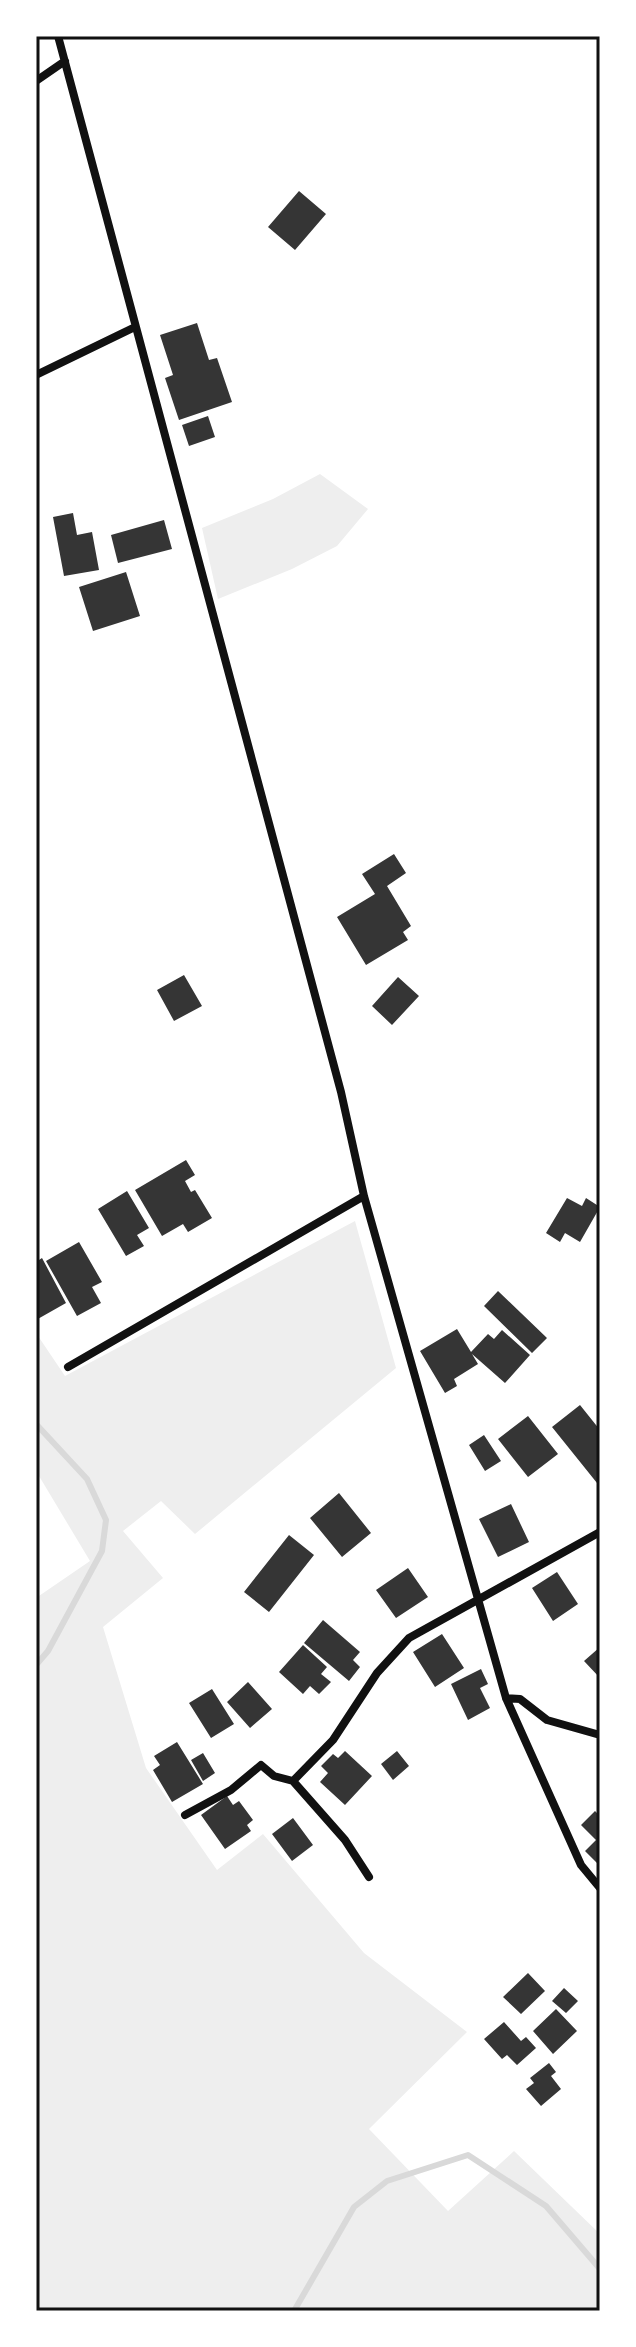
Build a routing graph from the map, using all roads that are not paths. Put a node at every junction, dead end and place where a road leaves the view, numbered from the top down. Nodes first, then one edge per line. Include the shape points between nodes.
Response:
1 (58, 36) edge
2 (65, 61) junction
3 (36, 81) edge
4 (135, 327) junction
5 (36, 375) edge
6 (364, 1196) junction
7 (68, 1367) dead end
8 (600, 1532) edge
9 (479, 1602) junction
10 (506, 1698) junction
11 (600, 1735) edge
12 (293, 1781) junction
13 (185, 1815) dead end
14 (369, 1877) dead end
15 (600, 1888) edge

1 - 2 street
2 - 3 street
2 - 4 street
4 - 5 street
4 - 6 street via 341,1092
6 - 7 street
6 - 9 street
8 - 9 street
9 - 10 street
9 - 12 street via 409,1638 377,1673 333,1740
10 - 11 street via 520,1699 547,1720
10 - 15 street via 581,1865
12 - 13 street via 274,1776 261,1765 231,1790
12 - 14 street via 345,1840

